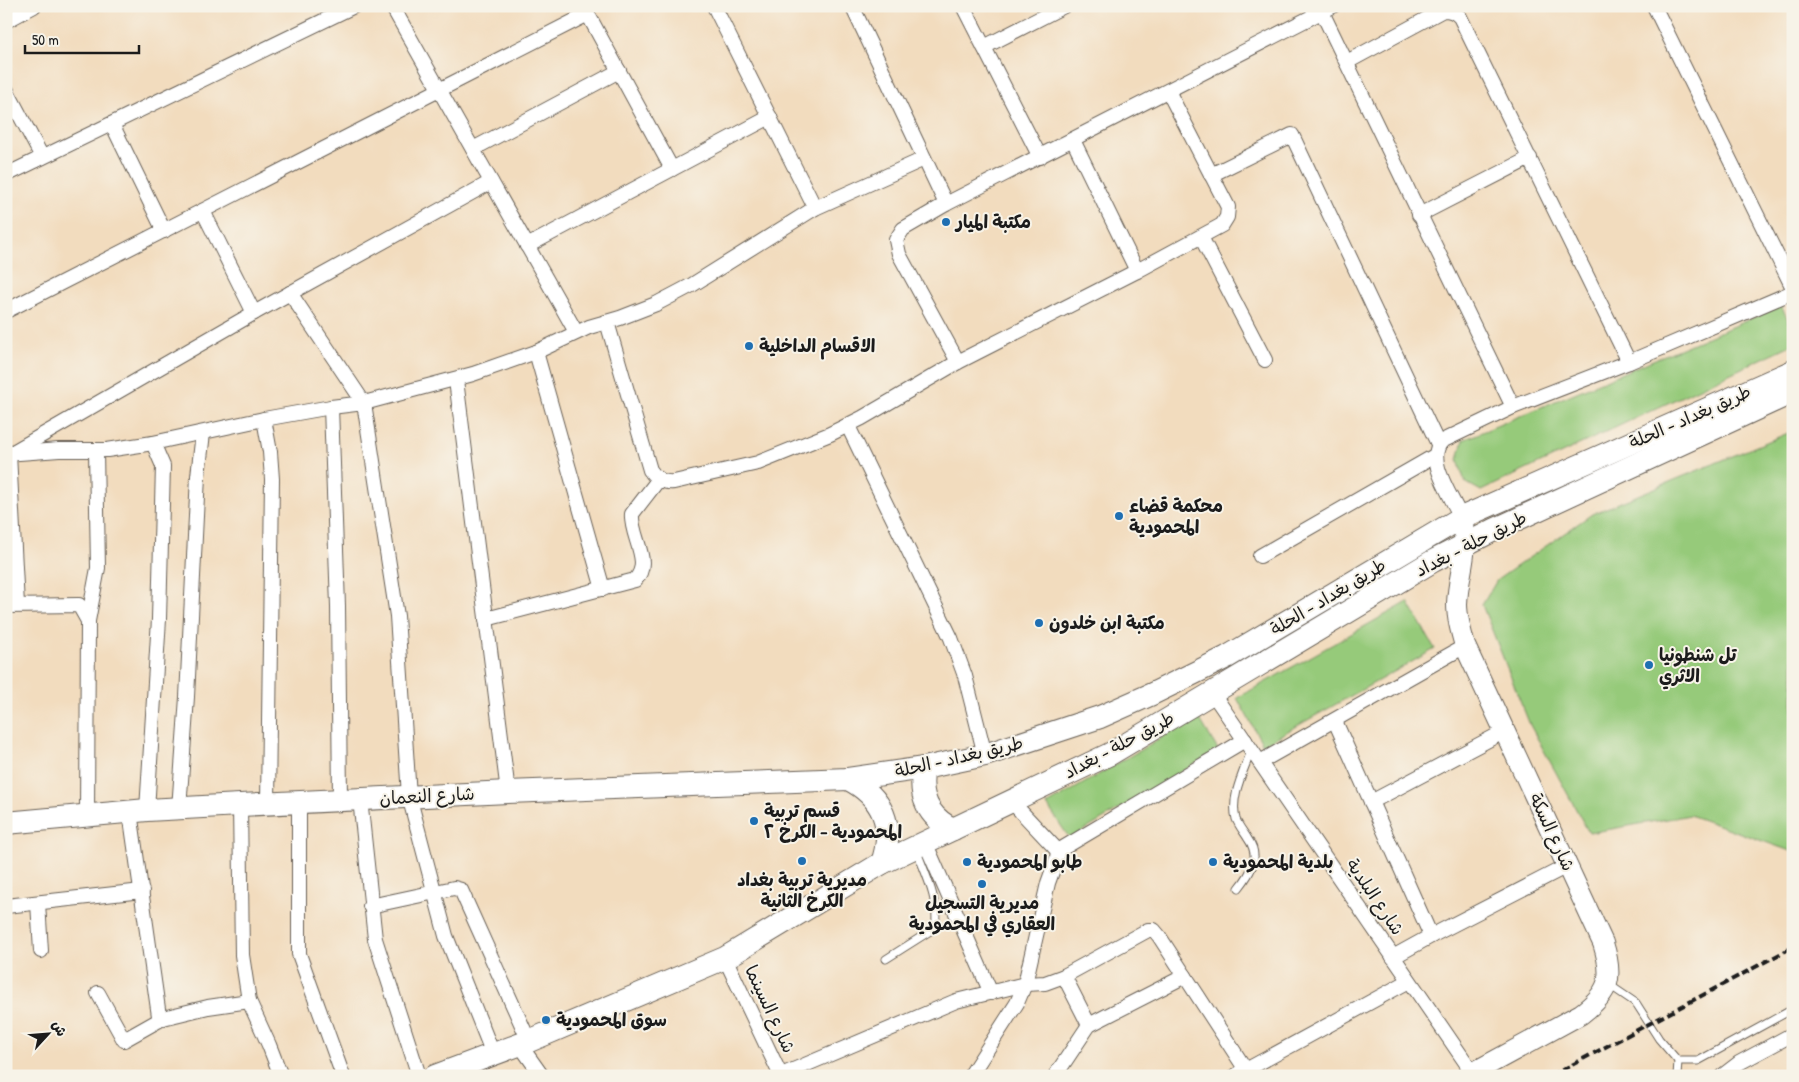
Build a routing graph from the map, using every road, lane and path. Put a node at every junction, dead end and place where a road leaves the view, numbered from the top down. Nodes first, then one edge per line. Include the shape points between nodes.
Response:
1 (34, 6) edge
2 (354, 6) edge
3 (392, 6) edge
4 (714, 6) edge
5 (852, 6) edge
6 (963, 6) edge
7 (1064, 6) edge
8 (1654, 6) edge
9 (1322, 8) edge
10 (586, 10) edge
11 (6, 21) edge
12 (984, 47) junction
13 (1347, 62) junction
14 (619, 71) junction
15 (6, 90) edge
16 (439, 90) junction
17 (1168, 92) junction
18 (770, 117) junction
19 (112, 124) junction
20 (1073, 140) junction
21 (473, 149) junction
22 (42, 157) junction
23 (1040, 158) junction
24 (1530, 158) junction
25 (924, 159) junction
26 (672, 169) junction
27 (1211, 174) junction
28 (6, 175) edge
29 (491, 182) junction
30 (946, 204) junction
31 (815, 208) junction
32 (203, 211) junction
33 (1419, 215) junction
34 (164, 231) junction
35 (1201, 237) junction
36 (527, 246) junction
37 (1137, 271) junction
38 (1791, 282) edge
39 (290, 293) junction
40 (6, 311) edge
41 (254, 313) junction
42 (607, 322) junction
43 (576, 332) junction
44 (536, 352) junction
45 (1265, 360) dead end
46 (958, 362) junction
47 (1629, 362) junction
48 (1793, 371) edge
49 (456, 380) junction
50 (1793, 392) edge
51 (364, 403) junction
52 (331, 407) junction
53 (1513, 407) junction
54 (264, 419) junction
55 (848, 426) junction
56 (203, 433) junction
57 (153, 444) junction
58 (96, 450) junction
59 (1437, 450) junction
60 (8, 454) edge
61 (659, 480) junction
62 (1461, 518) junction
63 (1466, 544) junction
64 (1260, 556) dead end
65 (603, 589) junction
66 (12, 606) edge
67 (486, 619) junction
68 (88, 621) junction
69 (1465, 646) junction
70 (1213, 694) junction
71 (1335, 720) junction
72 (1505, 731) junction
73 (1248, 745) junction
74 (985, 754) junction
75 (1260, 762) junction
76 (924, 768) junction
77 (848, 779) junction
78 (508, 792) junction
79 (409, 796) junction
80 (350, 800) junction
81 (1011, 801) junction
82 (299, 802) junction
83 (1371, 802) junction
84 (268, 804) junction
85 (240, 805) junction
86 (179, 809) junction
87 (139, 811) junction
88 (87, 817) junction
89 (6, 823) edge
90 (953, 829) junction
91 (920, 844) junction
92 (1058, 851) junction
93 (882, 863) junction
94 (1567, 866) junction
95 (1239, 888) dead end
96 (142, 891) junction
97 (434, 892) junction
98 (38, 903) junction
99 (6, 906) edge
100 (370, 906) junction
101 (1431, 936) junction
102 (42, 950) dead end
103 (1393, 957) junction
104 (725, 958) junction
105 (886, 960) dead end
106 (1064, 976) junction
107 (1185, 976) junction
108 (1409, 981) junction
109 (1025, 984) junction
110 (1608, 984) junction
111 (991, 992) junction
112 (98, 993) dead end
113 (249, 1001) junction
114 (1793, 1009) edge
115 (163, 1018) junction
116 (1089, 1025) junction
117 (1793, 1034) edge
118 (524, 1043) junction
119 (493, 1054) junction
120 (1678, 1061) junction
121 (1241, 1073) edge
122 (780, 1075) edge
123 (1471, 1075) edge
124 (281, 1076) edge
125 (343, 1076) edge
126 (420, 1076) edge
127 (435, 1076) edge
128 (542, 1076) edge
129 (970, 1076) edge
130 (1054, 1076) edge
131 (1677, 1076) edge
132 (1722, 1076) edge

1 - 11 street
2 - 19 street
3 - 16 street
4 - 18 street
5 - 25 street
6 - 12 street
7 - 12 street
8 - 38 street
9 - 13 street
9 - 17 street
10 - 14 street
10 - 16 street
12 - 23 street
13 - 24 street via 1443,10 1452,11 1460,18
13 - 33 street
14 - 21 street
14 - 26 street
15 - 22 street
16 - 21 street
16 - 32 street
17 - 20 street
17 - 27 street
18 - 26 street
18 - 31 street
19 - 22 street
19 - 34 street
20 - 23 street
20 - 37 street
21 - 29 street
22 - 28 street
23 - 30 street
24 - 33 street
24 - 47 street
25 - 30 street
25 - 31 street
26 - 36 street
27 - 35 street via 1228,207 1227,217 1222,225
27 - 59 street via 1292,135
29 - 36 street
29 - 39 street
30 - 46 street via 903,229 896,240 899,254
31 - 42 street via 674,295
32 - 34 street
32 - 41 street
33 - 53 street
34 - 40 street
35 - 37 street
35 - 45 street
36 - 43 street
37 - 46 street
38 - 47 street
39 - 41 street
39 - 51 street
41 - 60 street
42 - 43 street
42 - 61 street via 650,470
43 - 44 street
44 - 49 street
44 - 65 street
46 - 55 street
47 - 53 street
48 - 62 main road, طريق بغداد - الحلة
49 - 51 street
49 - 67 street
50 - 63 main road, طريق حلة - بغداد
51 - 52 street
51 - 79 street via 397,616
52 - 54 street
52 - 80 street via 338,606
53 - 59 street via 1446,438
54 - 56 street
54 - 84 street via 272,479
55 - 61 street via 749,465 674,482
55 - 74 street via 952,638
56 - 57 street
56 - 86 street
57 - 58 street
57 - 87 street via 163,466 159,619
58 - 60 street
58 - 68 street via 98,568
59 - 62 street via 1439,472
59 - 64 street
60 - 66 street
61 - 65 street via 632,514 642,561 640,573 631,582
62 - 63 street, شارع السكة
62 - 74 main road, طريق بغداد - الحلة via 1227,657 1100,717
63 - 69 street, شارع السكة via 1457,605
63 - 70 main road, طريق حلة - بغداد
65 - 67 street
66 - 68 street via 79,605
67 - 78 street
68 - 88 street
69 - 71 street
69 - 72 street, شارع السكة
70 - 73 street, شارع البلدية
70 - 81 main road, طريق حلة - بغداد via 1110,754
71 - 75 street
71 - 83 street
72 - 83 street
72 - 94 street, شارع السكة
73 - 75 street, شارع البلدية
73 - 92 street
73 - 95 lane via 1236,801 1236,818 1249,840 1254,864
74 - 76 main road, طريق بغداد - الحلة
75 - 103 street, شارع البلدية
76 - 77 main road, طريق بغداد - الحلة
76 - 90 main road via 922,789 929,809 935,818
77 - 78 main road, شارع النعمان
77 - 93 main road via 869,793 883,814 887,838
78 - 79 main road, شارع النعمان
79 - 80 main road, شارع النعمان
79 - 97 street
80 - 82 main road, شارع النعمان
80 - 100 street
81 - 90 main road, طريق حلة - بغداد
81 - 92 street
82 - 84 main road, شارع النعمان
82 - 125 street via 299,954
83 - 101 street
84 - 85 main road, شارع النعمان
85 - 86 main road, شارع النعمان
85 - 113 street via 242,955
86 - 87 main road, شارع النعمان
87 - 88 main road, شارع النعمان
87 - 96 street
88 - 89 main road, شارع النعمان
90 - 91 main road, طريق حلة - بغداد
91 - 93 main road, طريق حلة - بغداد
91 - 105 lane via 934,901 935,928
91 - 111 street
92 - 109 street
93 - 104 main road, طريق حلة - بغداد
94 - 101 street
94 - 110 street, شارع السكة via 1610,963
96 - 98 street
96 - 115 street via 157,1008
97 - 100 street
97 - 118 street via 454,888 461,890
97 - 119 street via 446,936
98 - 99 street
98 - 102 street
100 - 126 street via 375,939
101 - 103 street
103 - 108 street, شارع البلدية
104 - 118 main road, طريق حلة - بغداد
104 - 122 street, شارع السينما
106 - 107 street via 1148,930 1154,930
106 - 109 street
106 - 116 street
107 - 116 street
107 - 121 street
108 - 121 street
108 - 123 street, شارع البلدية
109 - 111 street
109 - 129 street via 1017,1003
110 - 120 lane via 1636,1003
110 - 123 street via 1597,1002 1581,1014
111 - 122 street via 956,1001
112 - 115 street via 124,1040
113 - 115 street via 208,1006
113 - 124 street
114 - 120 lane via 1698,1062
116 - 130 street
117 - 132 street via 1739,1063
118 - 119 main road, طريق حلة - بغداد
118 - 128 street
119 - 127 main road, طريق حلة - بغداد
120 - 131 lane

